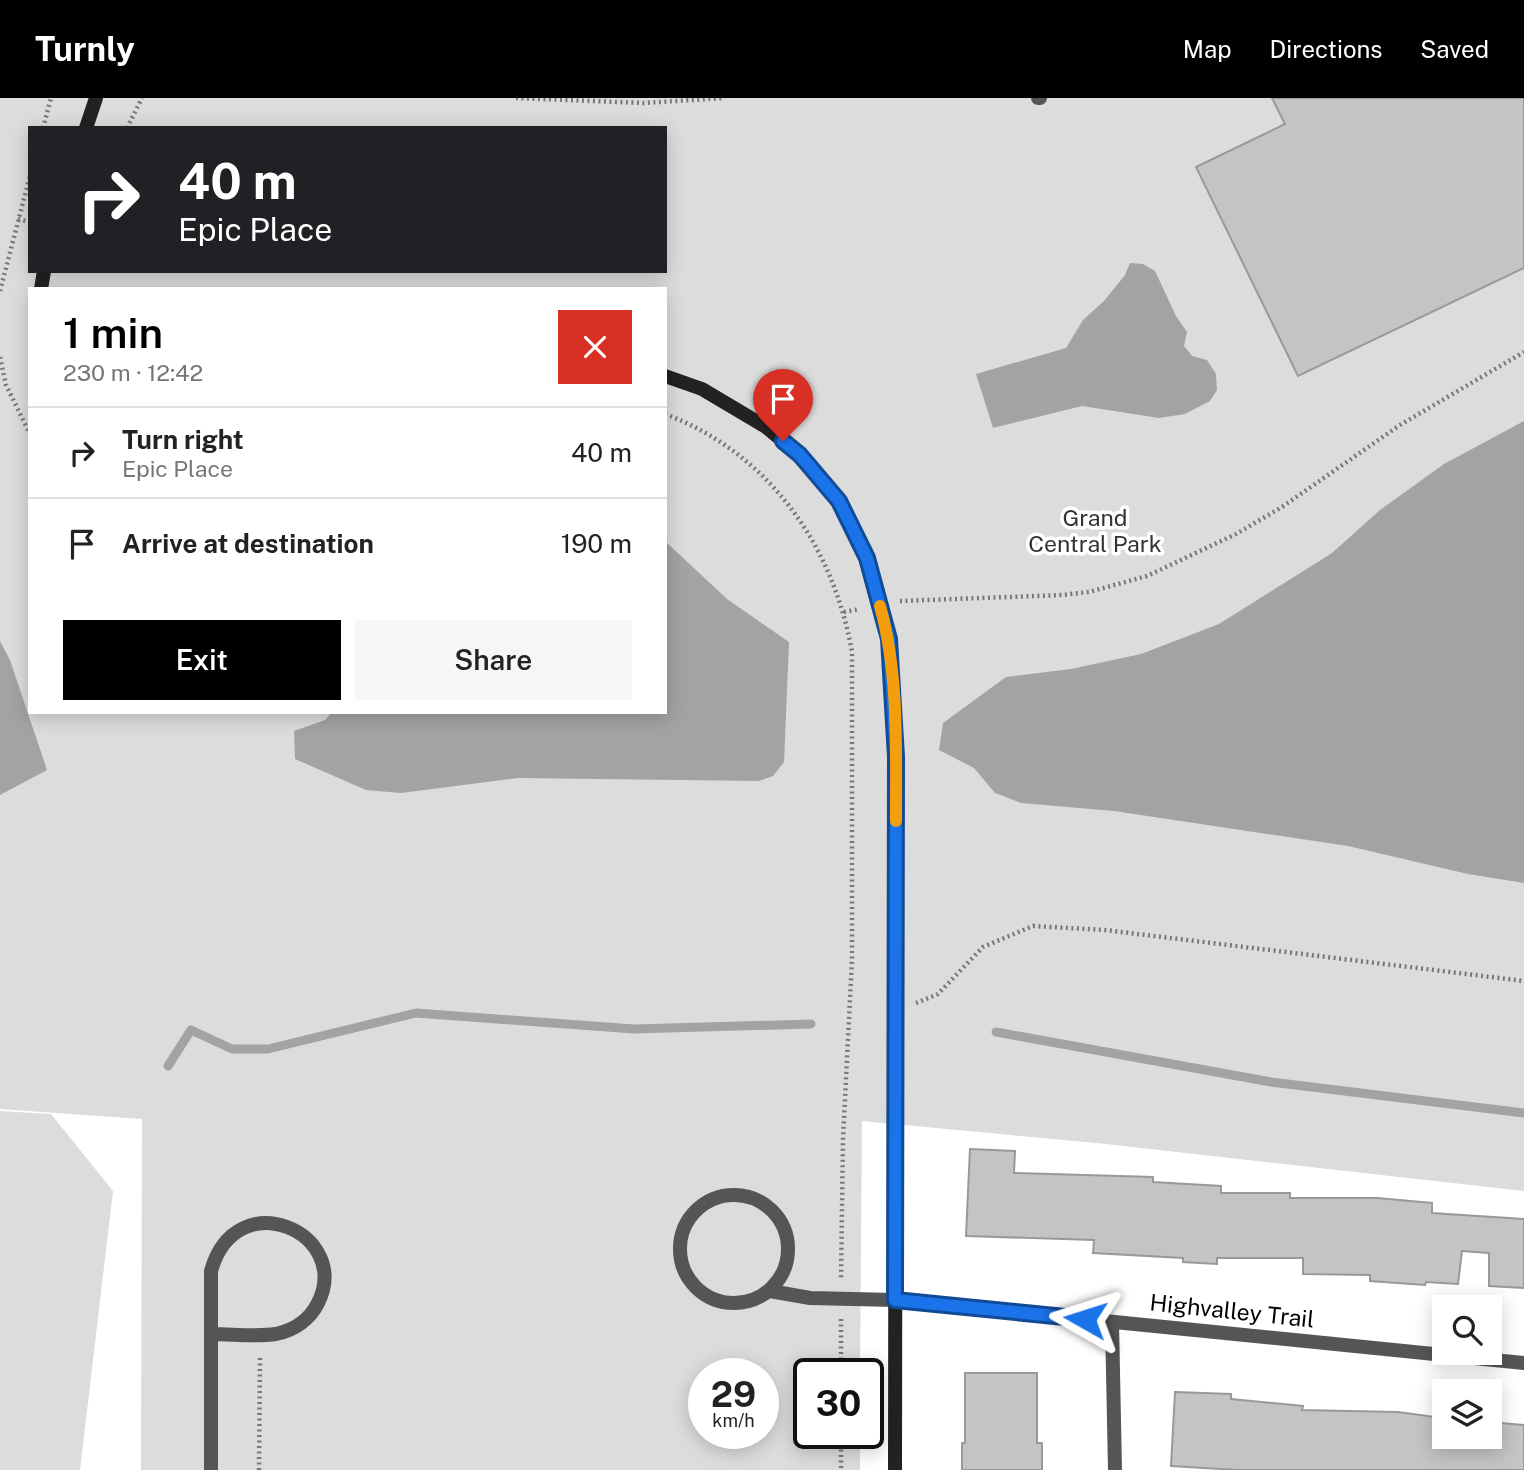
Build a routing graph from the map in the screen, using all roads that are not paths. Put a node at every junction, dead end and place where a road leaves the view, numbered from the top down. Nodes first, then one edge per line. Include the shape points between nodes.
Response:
1 (96, 98) edge
2 (87, 126) edge
3 (667, 377) edge
4 (770, 1291) junction
5 (895, 1300) junction
6 (1112, 1322) junction
7 (212, 1334) junction
8 (1524, 1363) edge
9 (211, 1470) edge
10 (895, 1470) edge
11 (1115, 1470) edge

1 - 2 street
3 - 5 street via 702,389 766,427 800,455 839,501 867,558 889,639 896,757
4 - 4 street via 730,1304 693,1286 679,1247 684,1227 696,1210 722,1196 736,1195 751,1197 775,1213 788,1238 789,1253
4 - 5 street, Highvalley Trail via 810,1298
5 - 6 street, Highvalley Trail
5 - 10 street
6 - 8 street, Highvalley Trail
6 - 11 street
7 - 7 street via 276,1334 303,1322 314,1311 324,1282 323,1267 309,1240 282,1224 266,1222 250,1224 224,1242 211,1270
7 - 9 street

